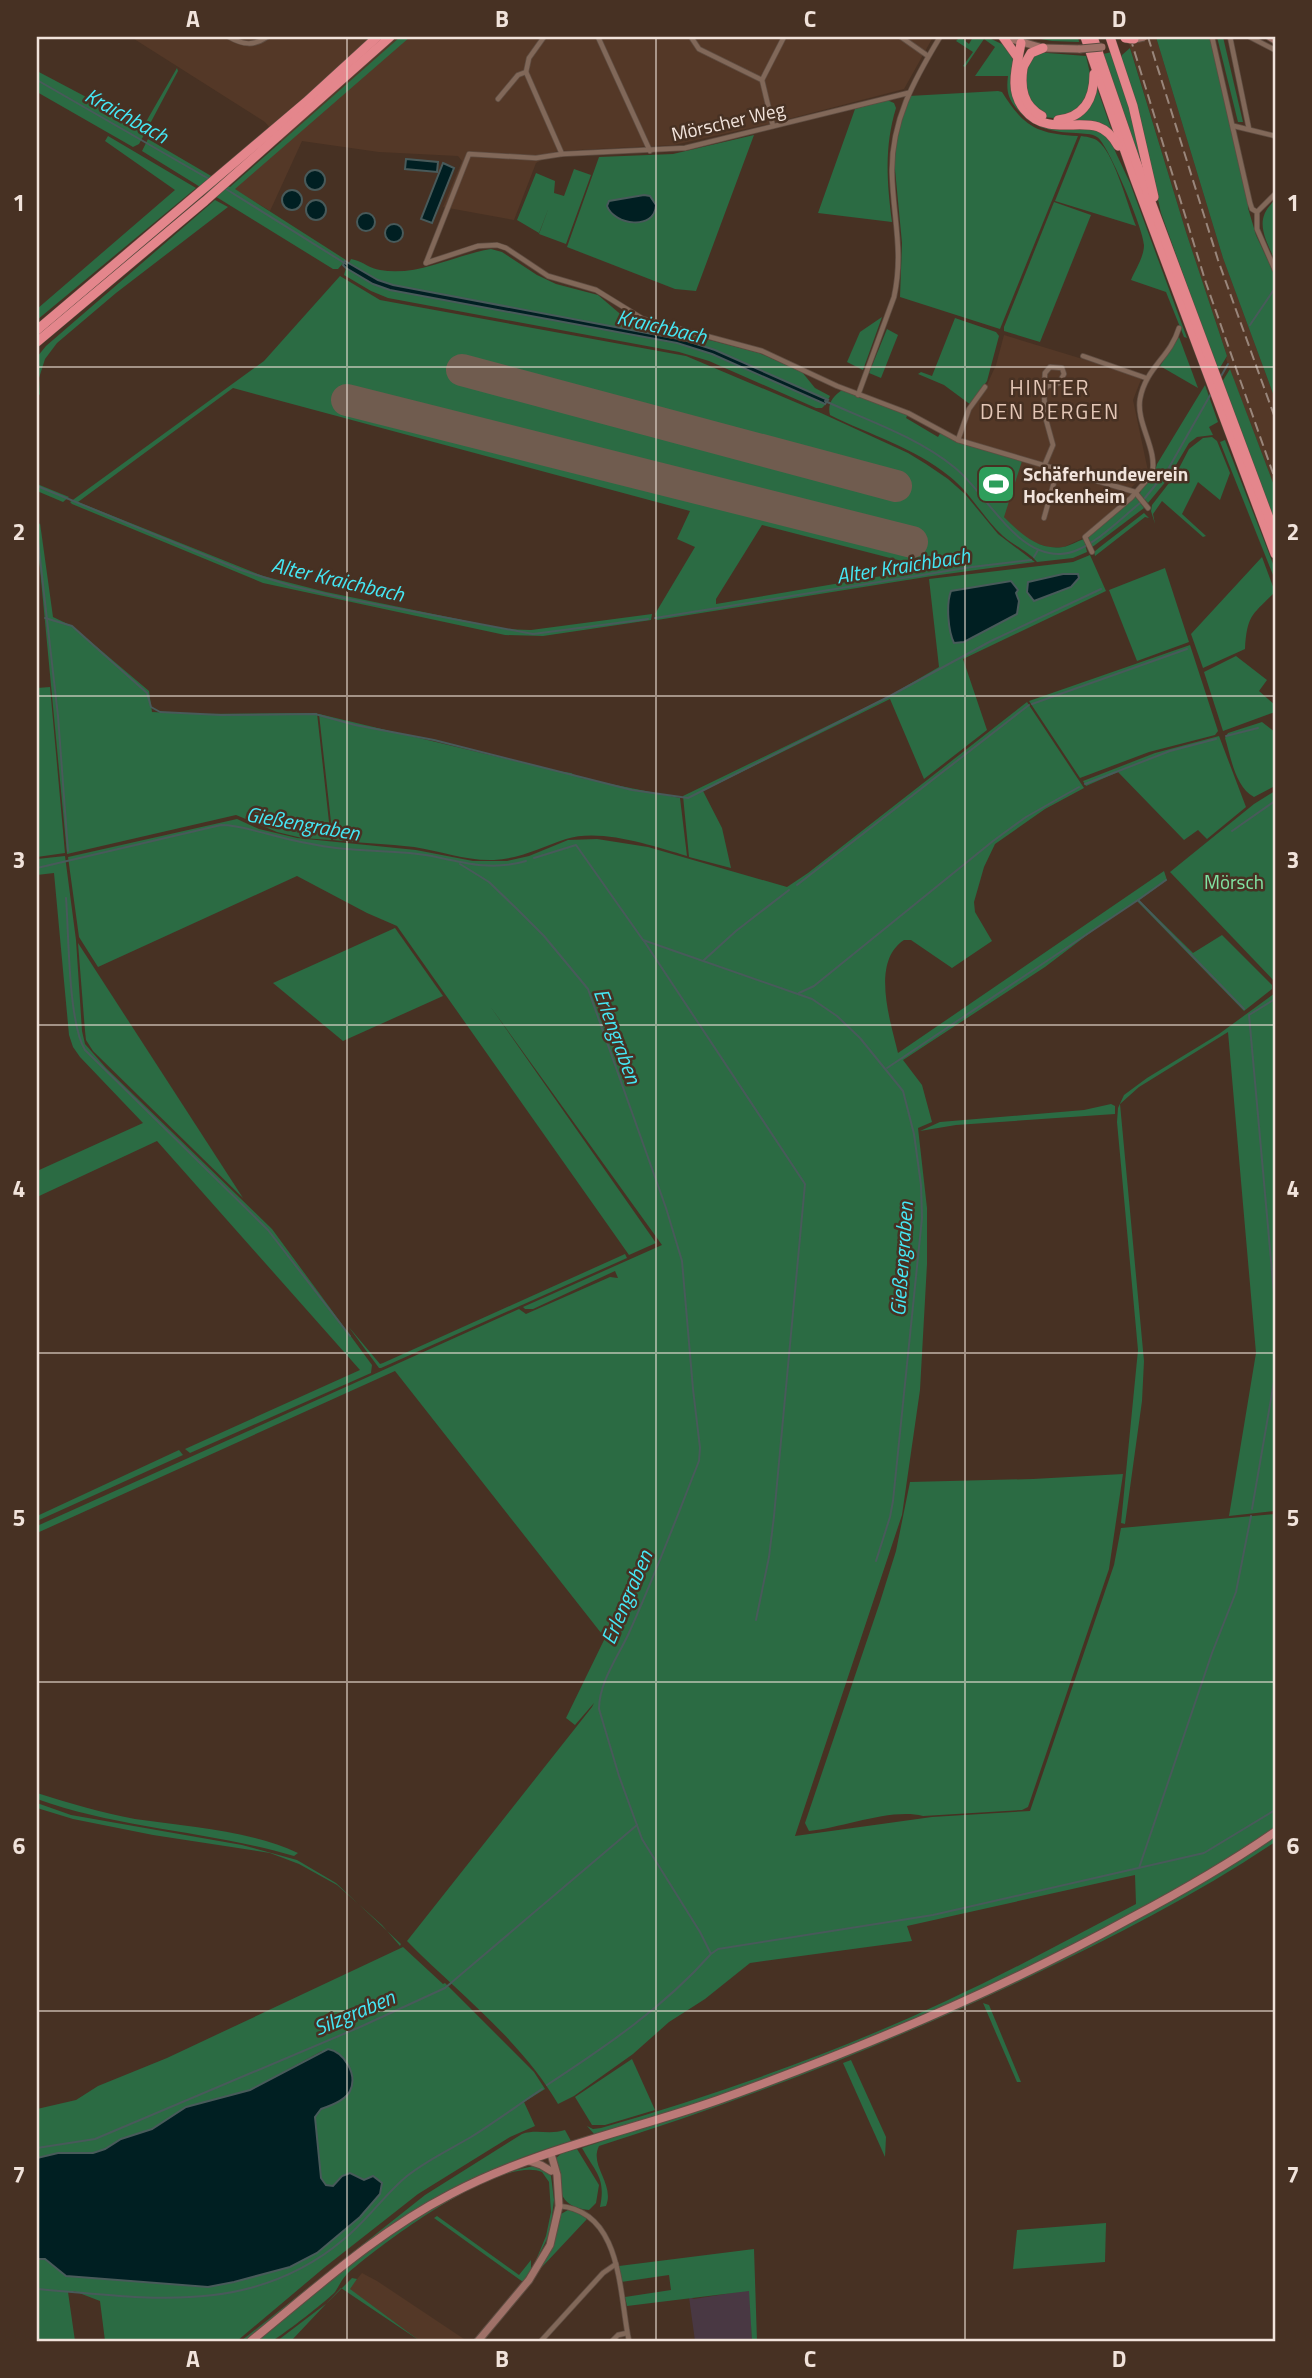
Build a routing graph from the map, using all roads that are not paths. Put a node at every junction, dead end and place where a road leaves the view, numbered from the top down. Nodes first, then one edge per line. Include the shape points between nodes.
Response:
1 (229, 37) edge
2 (267, 37) edge
3 (377, 37) edge
4 (390, 37) edge
5 (544, 37) edge
6 (598, 37) edge
7 (691, 37) edge
8 (784, 37) edge
9 (901, 37) edge
10 (940, 37) edge
11 (1003, 37) edge
12 (1085, 37) edge
13 (1093, 37) edge
14 (1212, 37) edge
15 (1230, 37) edge
16 (1250, 37) edge
17 (1270, 37) edge
18 (1125, 39) edge
19 (1275, 40) edge
20 (1024, 43) junction
21 (1043, 48) junction
22 (1275, 50) edge
23 (928, 56) junction
24 (1119, 60) junction
25 (1021, 62) junction
26 (1094, 65) junction
27 (526, 72) junction
28 (762, 80) junction
29 (908, 93) junction
30 (498, 99) dead end
31 (773, 126) junction
32 (1234, 126) junction
33 (1249, 129) junction
34 (1275, 136) edge
35 (650, 152) junction
36 (562, 154) junction
37 (1133, 177) junction
38 (225, 178) junction
39 (1275, 194) edge
40 (200, 199) junction
41 (1257, 212) junction
42 (1158, 220) junction
43 (1275, 270) edge
44 (1179, 328) dead end
45 (37, 330) edge
46 (38, 345) edge
47 (1083, 356) dead end
48 (1146, 378) junction
49 (1212, 380) junction
50 (985, 387) dead end
51 (1044, 390) junction
52 (1217, 393) junction
53 (859, 395) junction
54 (958, 440) junction
55 (1045, 464) junction
56 (1058, 468) junction
57 (1137, 494) junction
58 (1146, 506) dead end
59 (1044, 518) dead end
60 (1275, 534) edge
61 (1089, 547) dead end
62 (1275, 554) edge
63 (1275, 1832) edge
64 (551, 2154) junction
65 (529, 2161) junction
66 (553, 2175) junction
67 (559, 2206) junction
68 (616, 2264) junction
69 (627, 2333) junction
70 (251, 2341) edge
71 (478, 2341) edge
72 (541, 2341) edge
73 (612, 2341) edge
74 (629, 2341) edge

1 - 2 street via 247,44
3 - 38 highway
4 - 38 highway
5 - 27 street via 529,58
6 - 35 street
7 - 28 street via 699,49
8 - 28 street
9 - 23 street
10 - 23 street
11 - 20 street
11 - 25 highway
12 - 26 highway
13 - 42 highway
14 - 32 street
15 - 33 street
16 - 22 street
17 - 19 street
18 - 21 street, bridge via 1080,50
18 - 24 highway
18 - 24 highway
20 - 21 street
20 - 25 highway
21 - 25 highway
23 - 29 street
24 - 42 highway
25 - 26 highway via 1021,85 1028,105 1047,119 1057,120 1077,115 1089,103
25 - 37 highway via 1016,93 1029,115 1051,125 1083,124 1104,130 1116,142
26 - 37 highway
27 - 30 street
27 - 36 street
28 - 31 street
29 - 31 street, Mörscher Weg
29 - 53 street via 892,158 899,239 897,281
31 - 35 street, Mörscher Weg
32 - 33 street
32 - 41 street via 1250,203
33 - 34 street
35 - 36 street, Mörscher Weg
36 - 53 street, Mörscher Weg via 536,158 469,155 426,263 478,246 497,245 548,276 596,290 643,319 762,351
37 - 49 highway
38 - 40 highway
39 - 41 street
40 - 45 highway
40 - 46 highway
41 - 43 street via 1257,229
42 - 49 highway
44 - 48 street
47 - 48 street
48 - 57 street via 1140,411 1153,469
49 - 52 highway
50 - 54 street via 969,409
51 - 51 street via 1045,373 1051,367 1062,368 1059,383
51 - 55 street via 1053,445
52 - 60 highway
52 - 62 highway
53 - 54 street via 908,413
54 - 55 street
55 - 56 street
56 - 57 street
56 - 59 street
57 - 58 street
57 - 61 street via 1085,537
63 - 64 main road via 1099,1936 923,2020 788,2075
64 - 65 main road
64 - 66 street via 557,2175
65 - 66 street
65 - 70 main road via 488,2175 422,2209 367,2247
66 - 67 street
67 - 68 street via 589,2217 610,2243
67 - 71 street via 550,2245 537,2269
68 - 69 street
68 - 72 street
69 - 73 street
69 - 74 street

